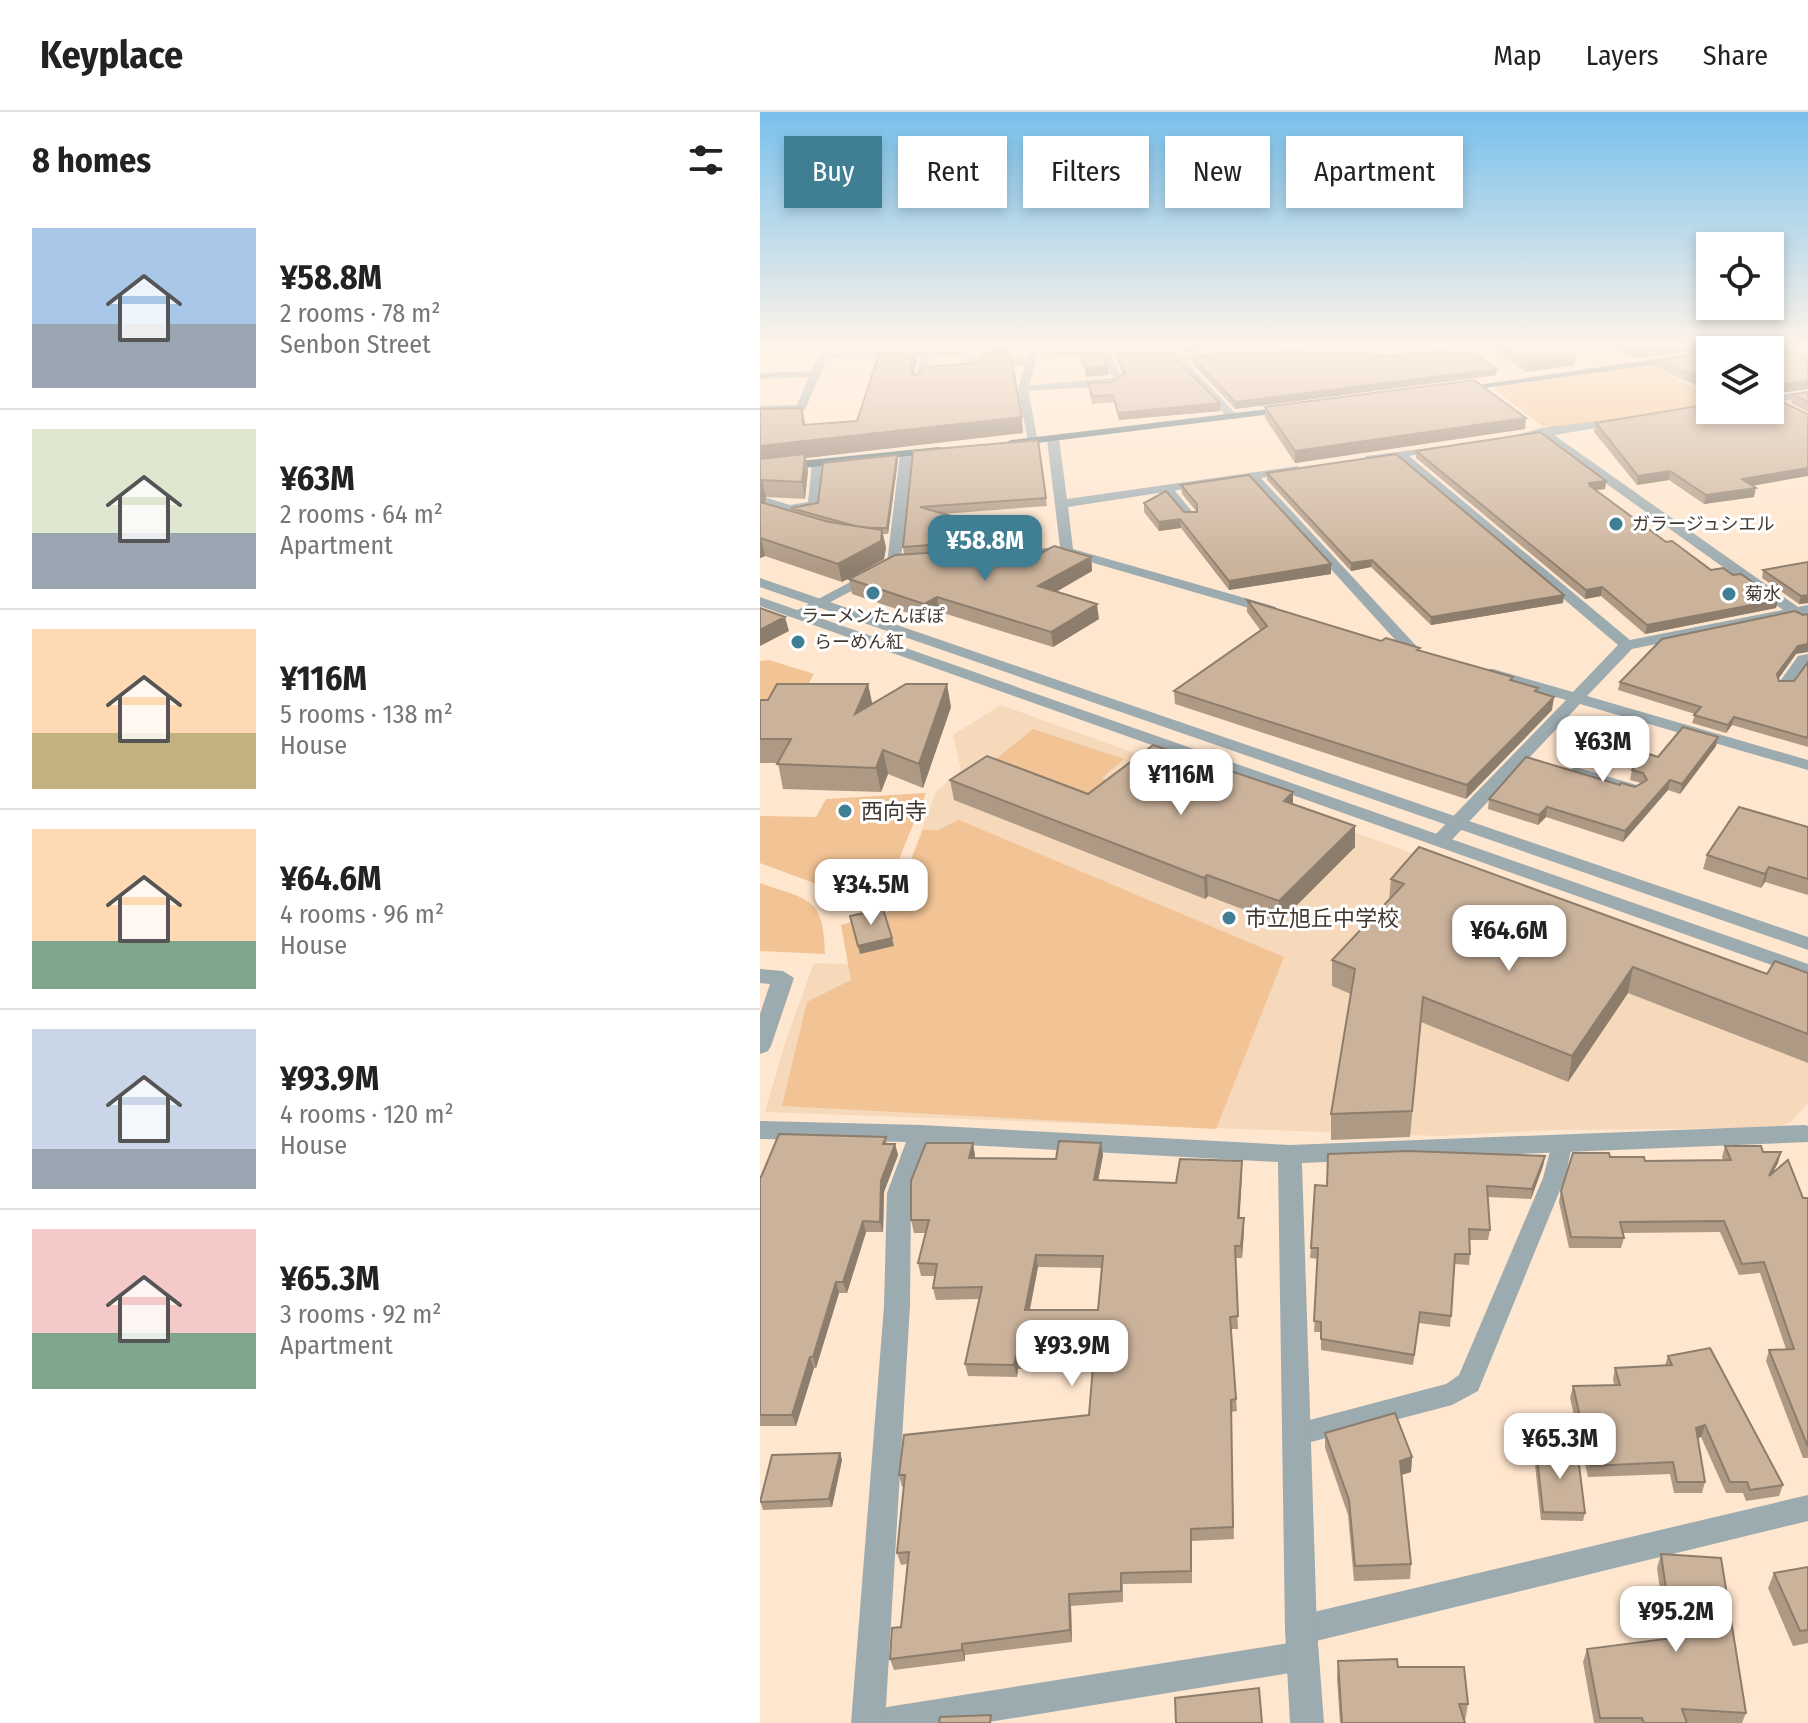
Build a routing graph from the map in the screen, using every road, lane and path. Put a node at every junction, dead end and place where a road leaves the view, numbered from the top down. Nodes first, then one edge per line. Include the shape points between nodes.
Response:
1 (1029, 419) edge
2 (1215, 419) edge
3 (1635, 420) edge
4 (1531, 424) dead end
5 (1544, 433) junction
6 (1053, 439) junction
7 (1501, 439) edge
8 (1034, 441) junction
9 (991, 445) edge
10 (1458, 445) edge
11 (948, 449) edge
12 (906, 454) junction
13 (1400, 454) junction
14 (1356, 460) edge
15 (817, 463) junction
16 (1312, 467) edge
17 (760, 471) edge
18 (1253, 476) junction
19 (1167, 488) junction
20 (760, 499) edge
21 (1061, 504) junction
22 (760, 511) edge
23 (1191, 517) edge
24 (789, 519) edge
25 (879, 541) edge
26 (897, 541) junction
27 (1067, 551) junction
28 (988, 557) edge
29 (926, 561) edge
30 (894, 563) junction
31 (760, 582) edge
32 (760, 601) edge
33 (818, 602) junction
34 (797, 614) junction
35 (1804, 614) edge
36 (1293, 616) edge
37 (1383, 643) edge
38 (1627, 645) junction
39 (1808, 658) edge
40 (1473, 669) edge
41 (1785, 684) edge
42 (1059, 686) junction
43 (1037, 699) junction
44 (1578, 699) junction
45 (1808, 765) edge
46 (1562, 768) edge
47 (1634, 789) edge
48 (1457, 823) junction
49 (1440, 841) junction
50 (1808, 944) edge
51 (1808, 971) edge
52 (760, 976) edge
53 (760, 1046) edge
54 (760, 1130) edge
55 (921, 1134) junction
56 (1807, 1134) edge
57 (1561, 1146) junction
58 (1290, 1154) junction
59 (1296, 1434) junction
60 (1808, 1508) edge
61 (1302, 1643) junction
62 (868, 1723) edge
63 (887, 1723) edge
64 (1307, 1723) edge

1 - 8 street
2 - 6 main road
3 - 5 street
4 - 5 street
5 - 7 street
5 - 35 street
6 - 8 main road
6 - 21 street
8 - 9 main road
10 - 13 street
11 - 12 main road
12 - 15 main road
12 - 26 street
13 - 14 street
13 - 38 street
15 - 17 main road
15 - 20 lane via 813,505 790,508
16 - 18 street
18 - 19 street
18 - 37 street via 1420,653
19 - 21 street
19 - 23 lane
21 - 27 street
22 - 24 lane
25 - 26 lane
26 - 30 street
27 - 28 street
27 - 36 street
29 - 30 street
30 - 33 street
31 - 33 street
32 - 34 street
33 - 34 street
33 - 42 street
34 - 43 street
35 - 38 street
38 - 44 street
39 - 41 lane
40 - 44 street
42 - 43 street
42 - 48 street
43 - 49 street
44 - 45 street
44 - 48 street via 1527,758
46 - 47 lane
48 - 49 street
48 - 50 street
49 - 51 street
52 - 53 street via 783,978
54 - 55 street
55 - 58 street
55 - 62 street via 899,1193 897,1306
56 - 57 street
57 - 58 street
57 - 59 lane via 1554,1178 1469,1383 1452,1394
58 - 59 street
59 - 61 street
60 - 61 lane
61 - 63 lane
61 - 64 street

